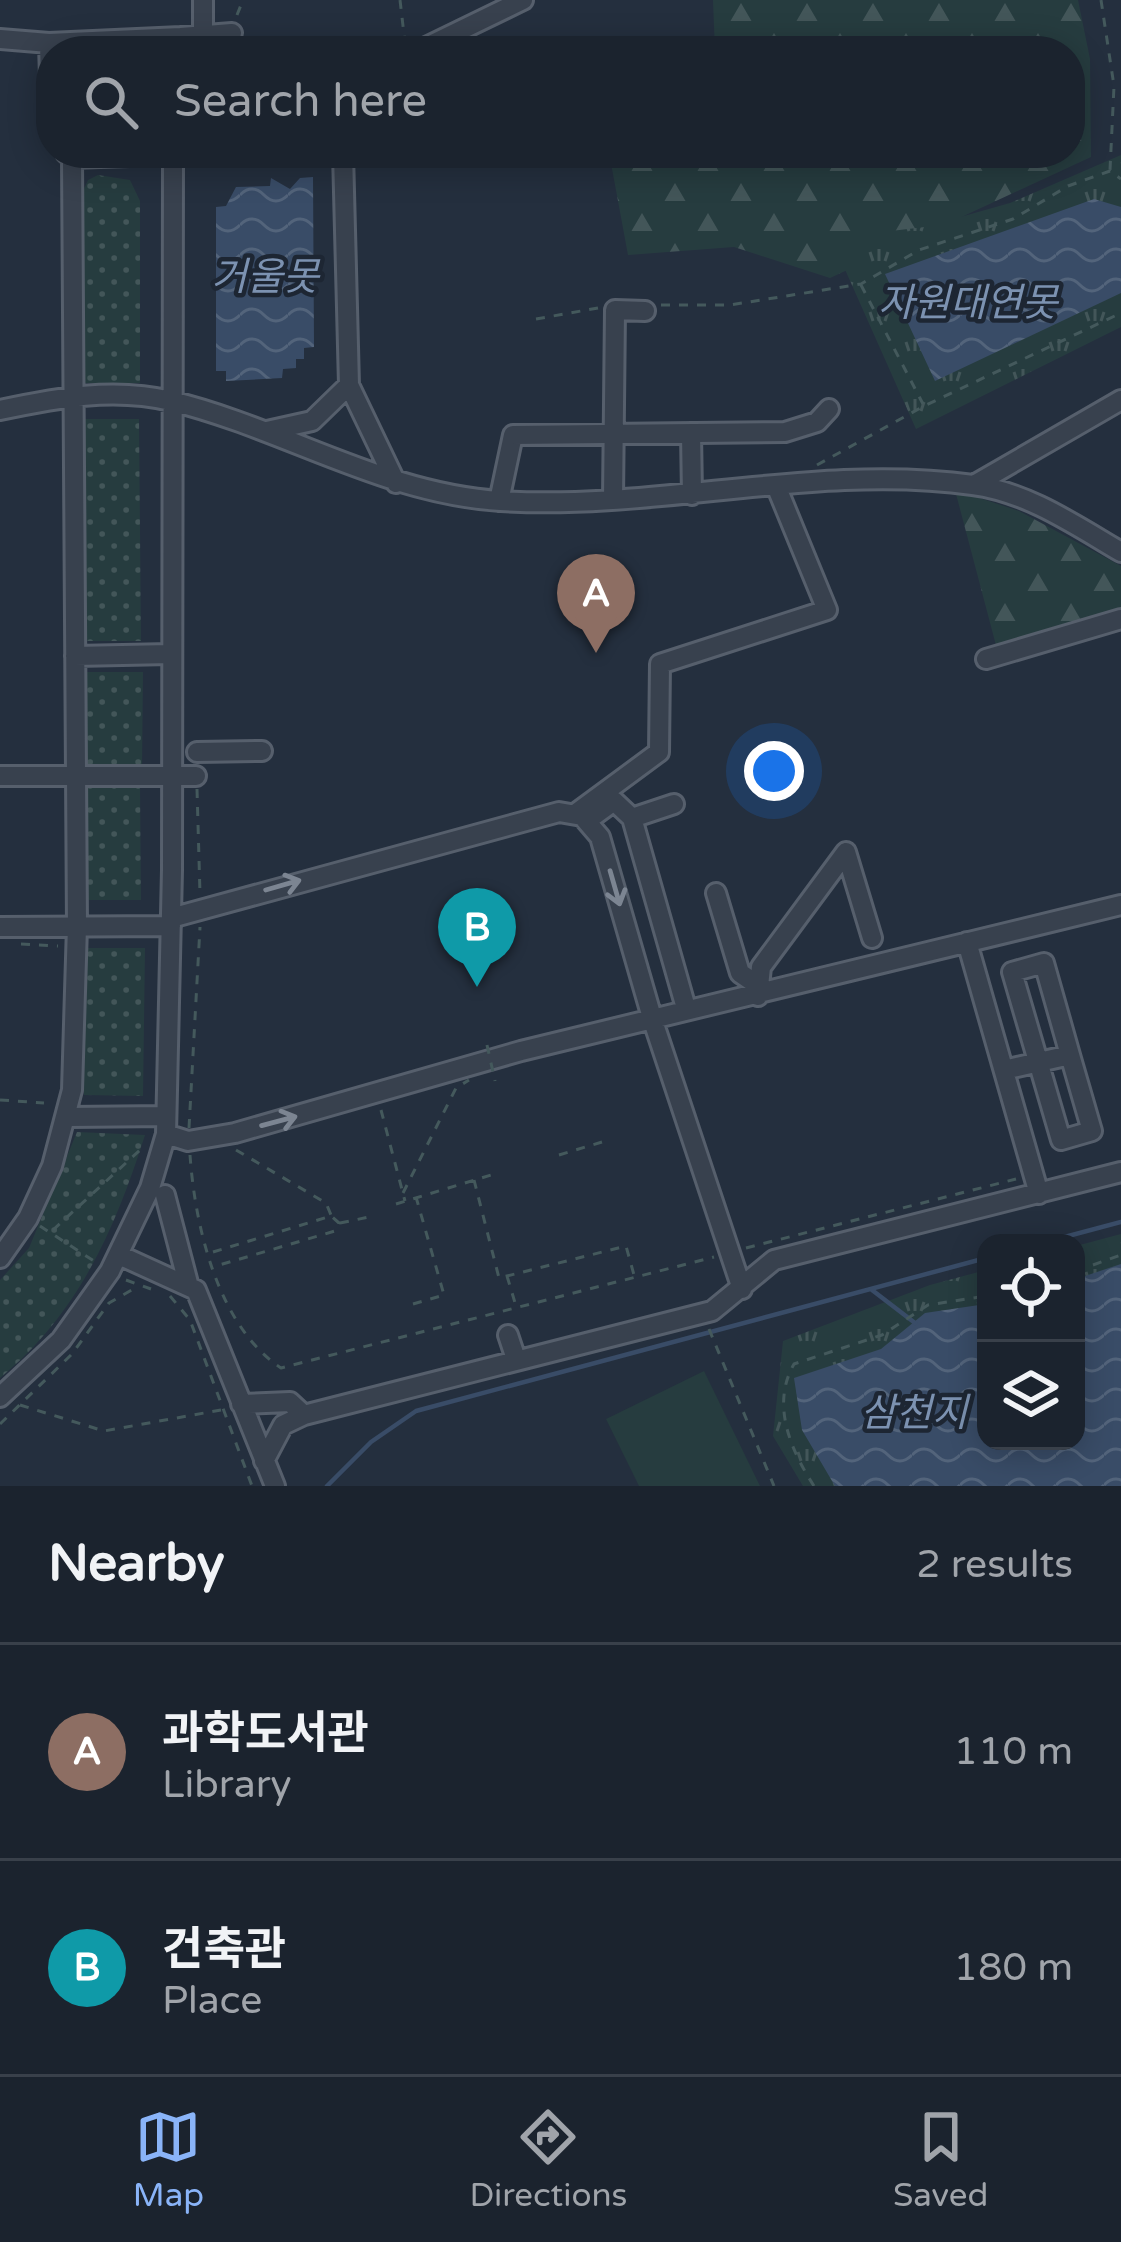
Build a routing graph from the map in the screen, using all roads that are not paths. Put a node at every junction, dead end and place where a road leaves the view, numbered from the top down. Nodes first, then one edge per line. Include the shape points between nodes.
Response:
1 (203, 0) edge
2 (523, 0) edge
3 (232, 33) road end
4 (202, 36) joint
5 (449, 36) edge
6 (0, 39) edge
7 (36, 42) edge
8 (69, 168) edge
9 (171, 168) edge
10 (344, 168) edge
11 (648, 308) road end
12 (349, 385) junction
13 (72, 395) junction
14 (1121, 400) edge
15 (173, 401) junction
16 (829, 409) dead end
17 (0, 410) edge
18 (263, 431) junction
19 (691, 433) junction
20 (615, 435) junction
21 (396, 483) junction
22 (974, 484) junction
23 (777, 488) junction
24 (692, 495) junction
25 (613, 499) junction
26 (499, 501) junction
27 (1121, 552) edge
28 (1121, 619) edge
29 (170, 654) junction
30 (75, 656) junction
31 (986, 659) dead end
32 (262, 751) dead end
33 (197, 752) dead end
34 (76, 774) junction
35 (170, 775) junction
36 (0, 776) edge
37 (196, 776) road end
38 (674, 804) dead end
39 (581, 817) junction
40 (632, 818) junction
41 (716, 893) dead end
42 (1121, 905) edge
43 (171, 922) junction
44 (77, 926) junction
45 (3, 935) edge
46 (872, 938) dead end
47 (967, 942) junction
48 (757, 990) junction
49 (684, 1001) dead end
50 (653, 1021) junction
51 (1070, 1054) junction
52 (1037, 1062) junction
53 (1004, 1070) junction
54 (69, 1117) junction
55 (166, 1125) junction
56 (1121, 1172) edge
57 (1039, 1194) junction
58 (165, 1196) dead end
59 (0, 1258) edge
60 (115, 1263) junction
61 (188, 1283) junction
62 (742, 1289) junction
63 (508, 1335) dead end
64 (516, 1359) junction
65 (0, 1397) edge
66 (232, 1407) junction
67 (304, 1415) junction
68 (264, 1461) junction
69 (274, 1486) edge

1 - 4 street
2 - 5 street
3 - 4 street
6 - 7 street
8 - 13 street
9 - 15 street
10 - 12 street
11 - 20 street via 615,310
12 - 18 street via 311,421
12 - 21 street
13 - 15 street
13 - 17 street
13 - 30 street
14 - 22 street
15 - 18 street
15 - 29 street
16 - 19 street via 803,429
18 - 21 street
19 - 20 street
19 - 24 street
20 - 25 street
20 - 26 street via 513,435
21 - 26 street
22 - 23 street
22 - 27 street via 1035,504
23 - 24 street
23 - 39 street via 827,610 660,664 658,752
24 - 25 street
25 - 26 street
28 - 31 street
29 - 30 street
29 - 35 street
30 - 34 street
32 - 33 street
34 - 35 street
34 - 36 street
34 - 44 street
35 - 37 street
35 - 43 street
38 - 40 street
39 - 40 street via 614,801
43 -> 39 street via 385,856 559,812
39 -> 50 street via 600,837
40 - 49 street
41 - 48 street via 740,973
42 - 47 street
43 - 44 street
43 - 55 street
44 - 45 street
44 - 54 street
46 - 48 street via 846,852 761,967
47 - 48 street
47 - 53 street
48 - 50 street
55 -> 50 street via 188,1142
50 - 62 street
51 - 52 street
51 - 52 street via 1092,1131 1060,1140
51 - 52 street via 1044,963 1012,972
52 - 53 street
53 - 57 street
54 - 55 street
54 - 59 street via 28,1218
55 - 60 street via 150,1188
56 - 57 street
57 - 62 street via 775,1260
58 - 61 street
60 - 61 street
60 - 65 street via 62,1340
61 - 66 street via 213,1322
62 - 64 street via 712,1311
63 - 64 street
64 - 67 street
66 - 67 street via 290,1402
66 - 68 street
67 - 68 street via 283,1425
68 - 69 street

